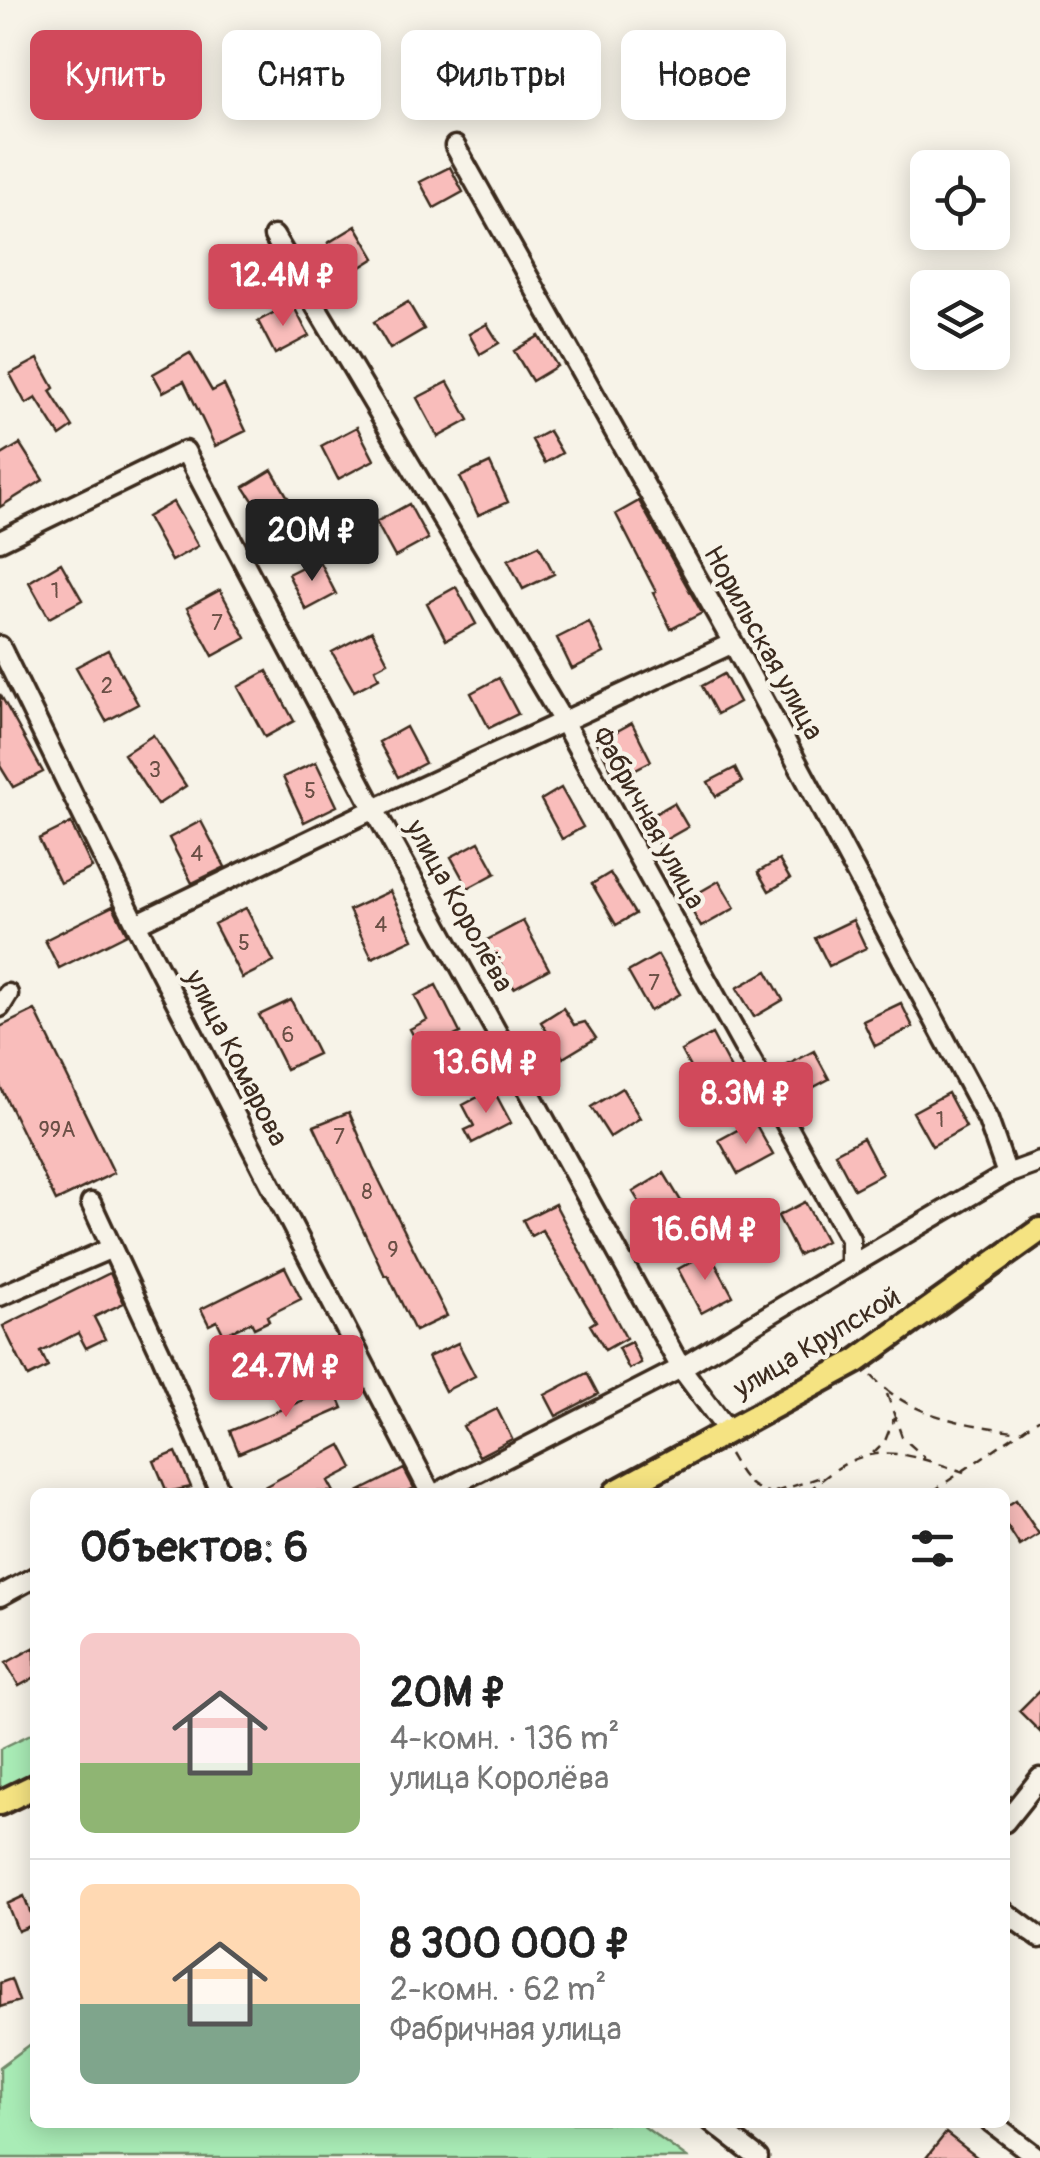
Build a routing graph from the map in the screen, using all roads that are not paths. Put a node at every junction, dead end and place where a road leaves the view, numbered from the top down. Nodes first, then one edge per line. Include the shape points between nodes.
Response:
1 (455, 146) dead end
2 (274, 236) dead end
3 (0, 541) edge
4 (733, 643) junction
5 (0, 646) edge
6 (564, 722) junction
7 (374, 808) junction
8 (136, 924) junction
9 (1040, 1162) edge
10 (1007, 1174) junction
11 (91, 1203) dead end
12 (1040, 1230) edge
13 (112, 1248) junction
14 (850, 1266) junction
15 (0, 1296) edge
16 (681, 1368) junction
17 (724, 1433) junction
18 (218, 1488) edge
19 (428, 1488) edge
20 (447, 1488) edge
21 (623, 1488) edge
22 (30, 1580) edge
23 (0, 1596) edge
24 (1040, 1778) edge
25 (30, 1788) edge
26 (0, 1803) edge
27 (1010, 1816) edge
28 (1010, 1916) edge
29 (1040, 1938) edge
30 (720, 2128) edge
31 (998, 2128) edge
32 (758, 2158) edge
33 (1038, 2158) edge

1 - 4 street, Норильская улица
2 - 6 street, Фабричная улица
3 - 7 street, улица Королёва via 184,451
4 - 6 street
4 - 10 street, Норильская улица via 988,1120
5 - 8 street, улица Комарова
6 - 7 street
6 - 14 street, Фабричная улица via 850,1239
7 - 8 street
7 - 16 street, улица Королёва
8 - 19 street, улица Комарова
9 - 10 street
10 - 14 street
11 - 13 street
12 - 17 main road, улица Крупской via 857,1360
13 - 15 street
13 - 18 street
14 - 16 street
16 - 17 street, улица Королёва
16 - 20 street
17 - 21 main road, улица Крупской
22 - 23 street
24 - 27 street
25 - 26 main road
28 - 29 street
30 - 32 street
31 - 33 street

